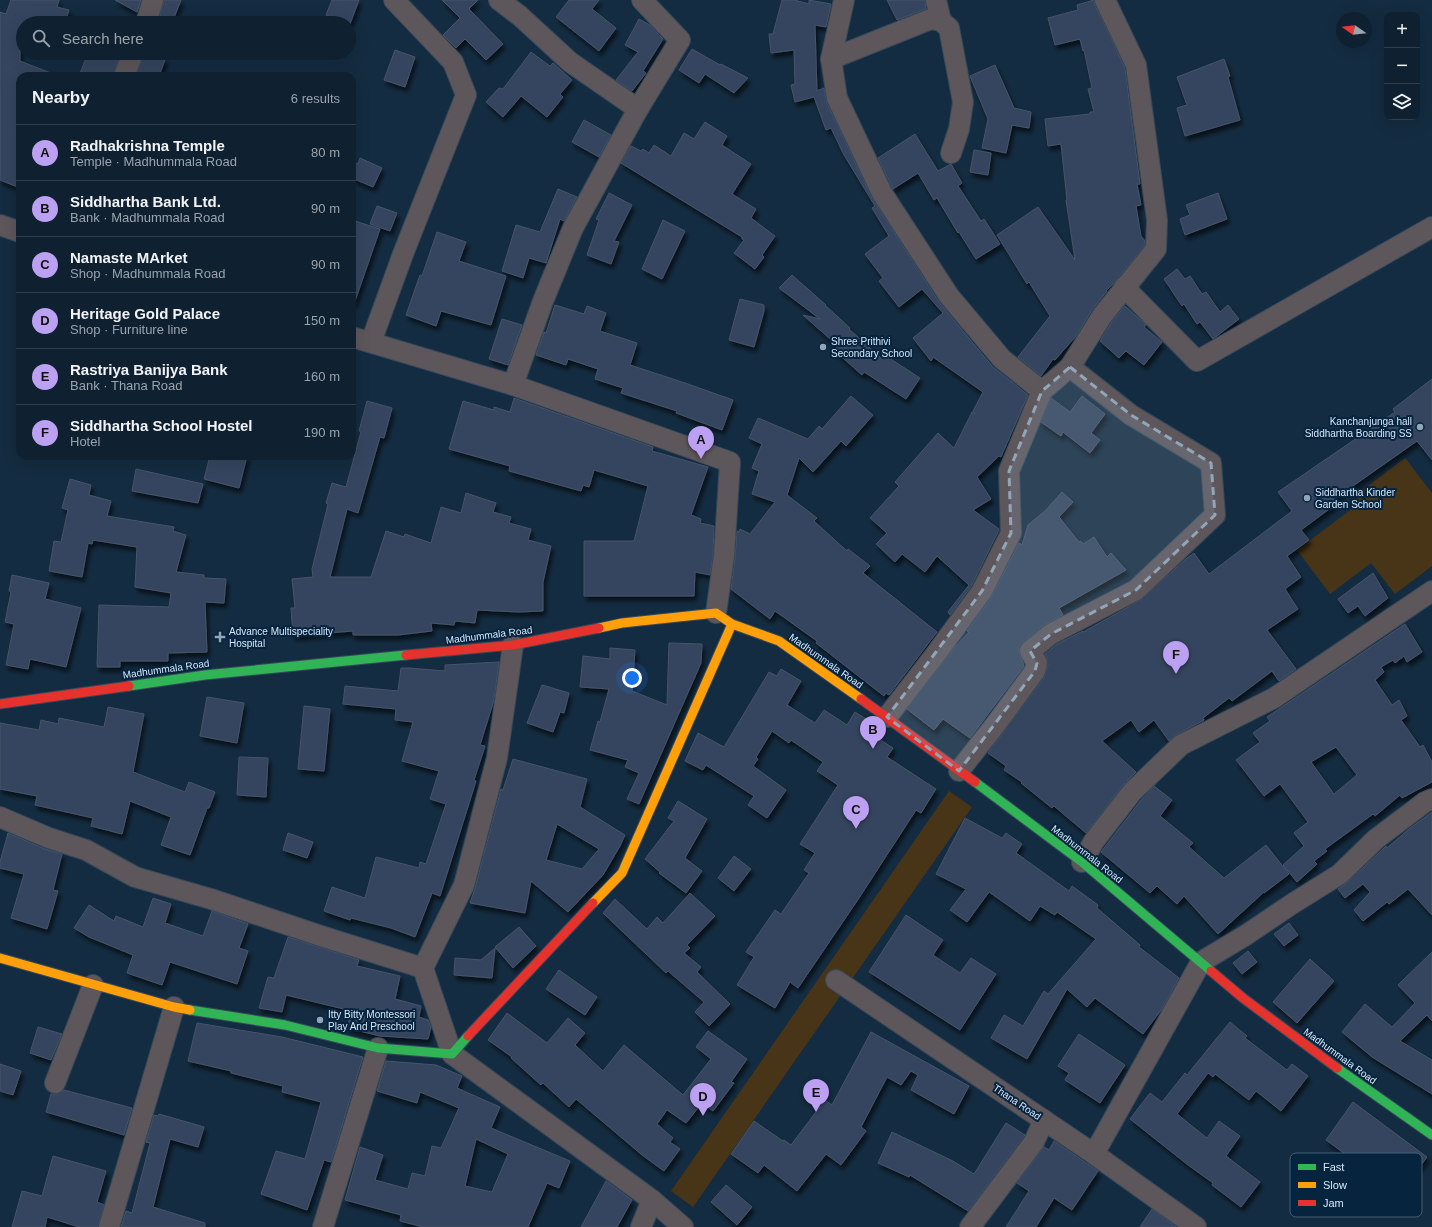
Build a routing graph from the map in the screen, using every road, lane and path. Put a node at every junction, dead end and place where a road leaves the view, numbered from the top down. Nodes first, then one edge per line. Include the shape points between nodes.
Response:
1 (153, 0) edge
2 (394, 0) edge
3 (499, 0) edge
4 (642, 0) edge
5 (844, 0) edge
6 (936, 0) edge
7 (1105, 0) edge
8 (148, 16) edge
9 (941, 21) junction
10 (831, 59) junction
11 (130, 60) edge
12 (126, 72) edge
13 (638, 108) junction
14 (951, 153) dead end
15 (0, 225) edge
16 (1432, 227) edge
17 (16, 231) edge
18 (1124, 287) junction
19 (356, 338) edge
20 (371, 342) junction
21 (1070, 367) junction
22 (514, 385) junction
23 (1042, 391) junction
24 (1432, 591) edge
25 (724, 619) junction
26 (513, 645) junction
27 (0, 704) edge
28 (887, 717) junction
29 (959, 771) junction
30 (1430, 804) edge
31 (0, 817) edge
32 (1082, 862) junction
33 (0, 958) edge
34 (1201, 962) junction
35 (423, 968) junction
36 (836, 980) dead end
37 (92, 985) junction
38 (174, 1007) junction
39 (378, 1048) junction
40 (452, 1054) junction
41 (55, 1083) dead end
42 (1044, 1120) junction
43 (1432, 1135) edge
44 (1094, 1154) junction
45 (652, 1200) junction
46 (676, 1221) edge
47 (109, 1227) edge
48 (323, 1227) edge
49 (641, 1227) edge
50 (970, 1227) edge
51 (1196, 1227) edge

1 - 8 street
2 - 20 street via 453,62 466,95
3 - 13 street via 570,62
4 - 13 street via 680,40
5 - 10 street
6 - 9 street
7 - 18 street via 1136,65 1157,220 1156,249
9 - 10 street via 931,19
9 - 14 street via 949,28 963,102 959,129
10 - 23 street via 837,98 882,193 949,296 1002,359
11 - 12 street
13 - 22 street via 573,228 543,301
15 - 17 street
16 - 18 street via 1198,361
18 - 21 street via 1102,316
19 - 20 street
20 - 22 street
21 - 23 street
21 - 29 street via 1131,415 1211,463 1215,515 1136,590 1051,634 1030,651 1037,663 1035,672
22 - 25 street via 730,462 724,556
23 - 28 street via 1009,471 1011,533 982,591
24 - 32 street via 1274,698 1181,745 1132,792 1094,841
25 - 26 street, Madhummala Road via 622,623
25 - 28 street, Madhummala Road via 779,641
25 - 40 street via 622,873
26 - 27 street, Madhummala Road via 205,675
26 - 35 street via 497,758 464,885
28 - 29 street, Madhummala Road
29 - 32 street, Madhummala Road
30 - 34 street via 1376,839 1340,874
31 - 35 street via 49,838 86,850 135,877
32 - 34 street, Madhummala Road
33 - 37 street
34 - 43 street, Madhummala Road via 1243,998
34 - 44 street
35 - 40 street
36 - 42 street, Thana Road
37 - 38 street
37 - 41 street
38 - 39 street via 285,1025
38 - 47 street
39 - 40 street
39 - 48 street
40 - 45 street
42 - 44 street, Thana Road
42 - 50 street via 1034,1142
44 - 51 street, Thana Road
45 - 46 street
45 - 49 street

